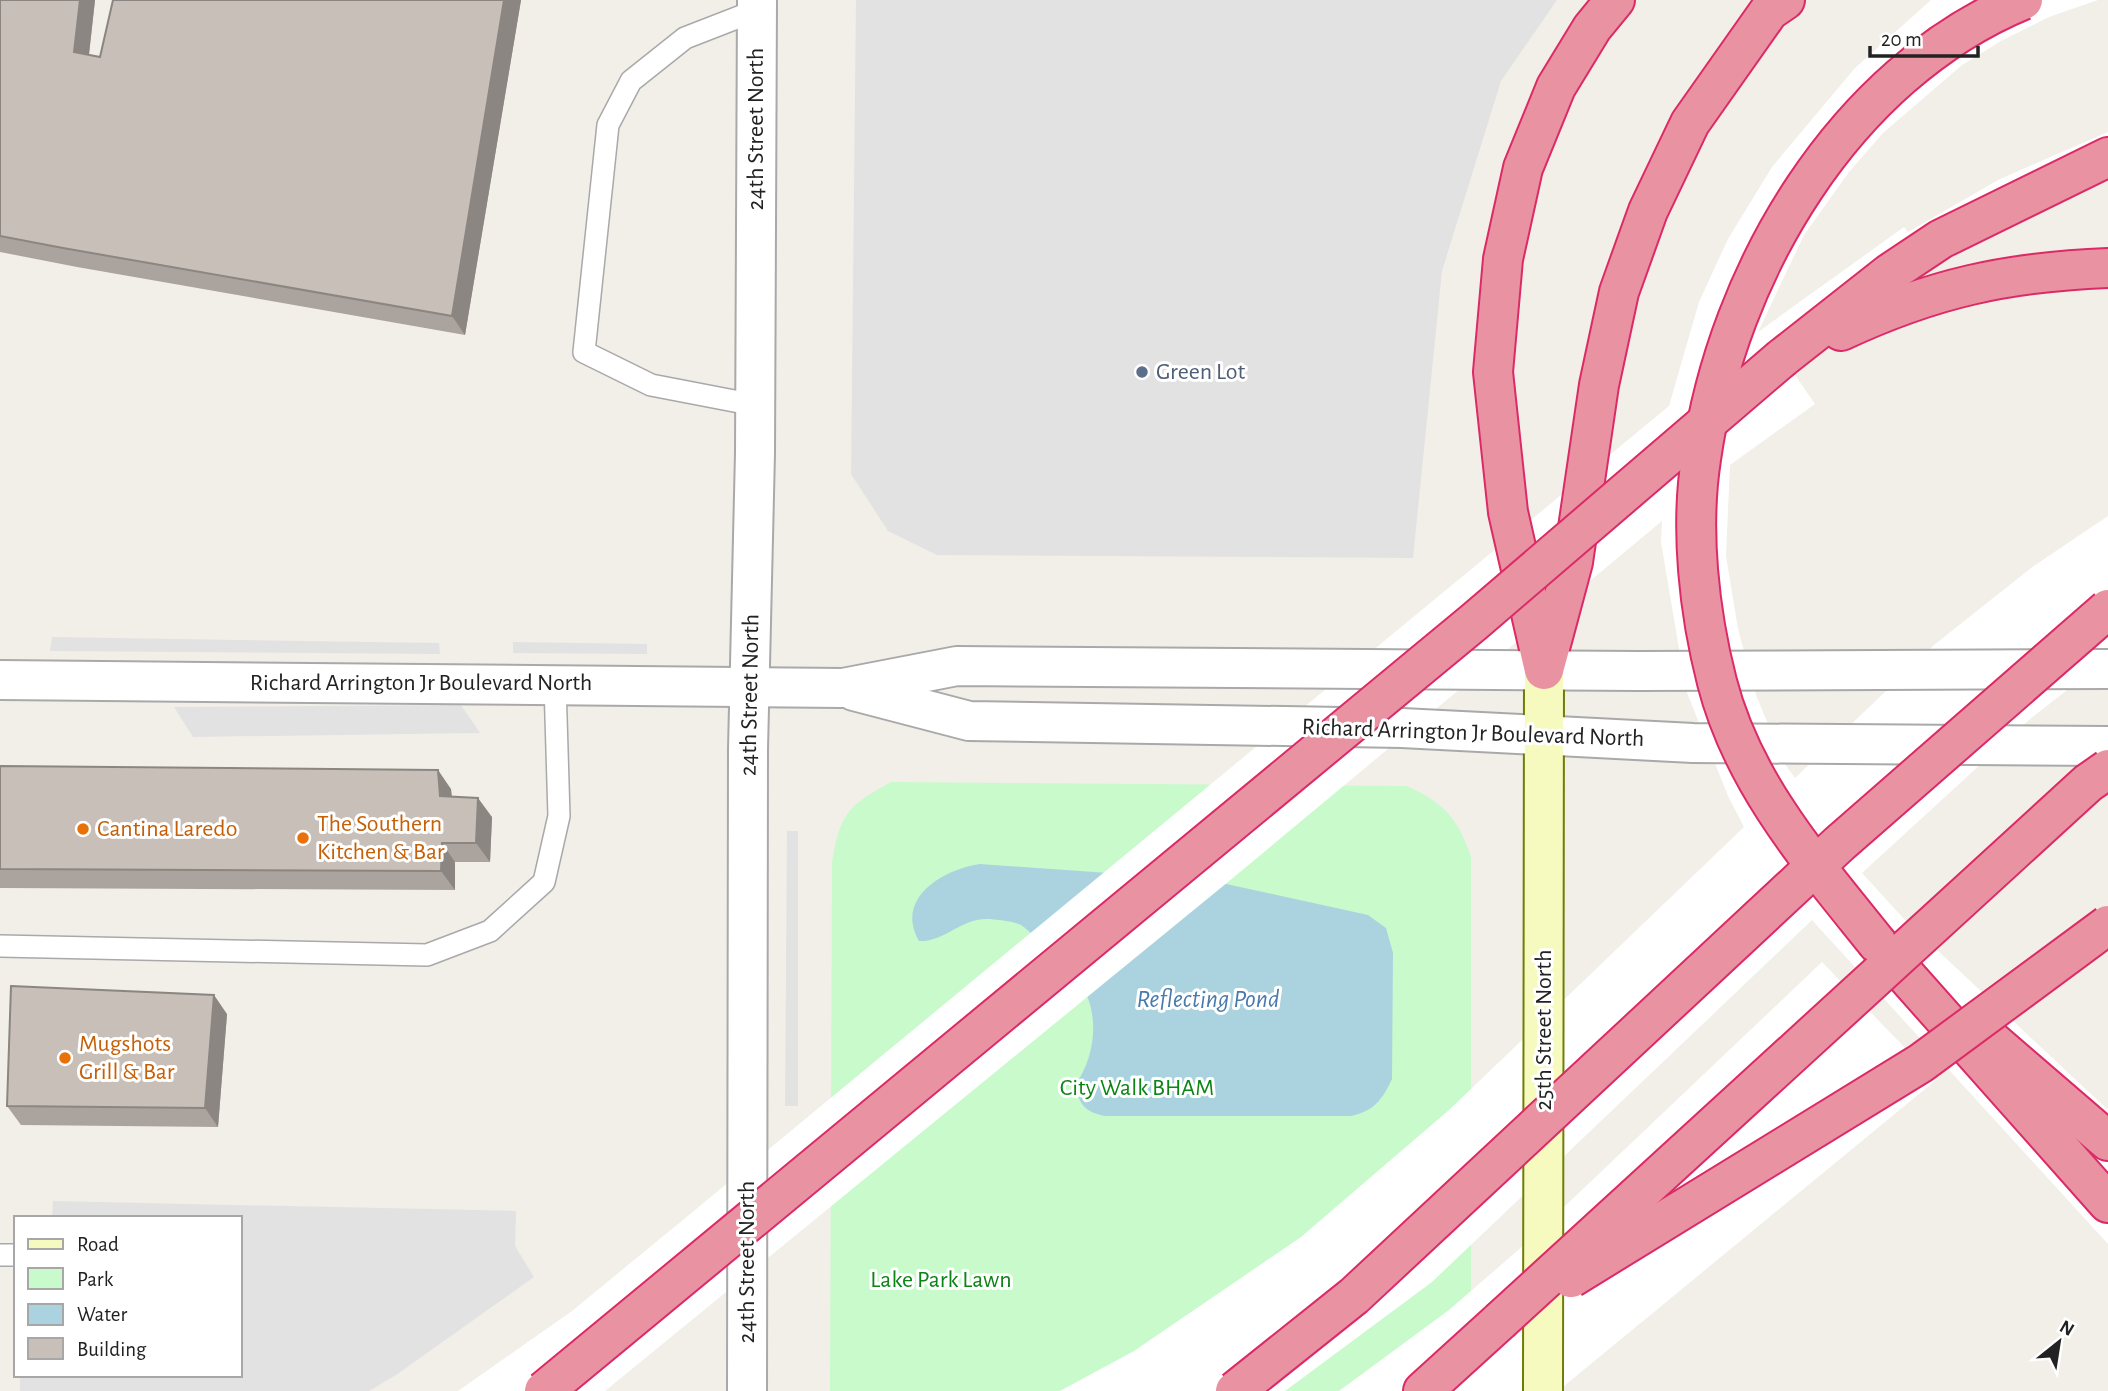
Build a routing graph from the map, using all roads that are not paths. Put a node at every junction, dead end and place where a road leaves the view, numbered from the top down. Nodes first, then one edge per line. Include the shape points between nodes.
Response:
1 (1615, 0) edge
2 (1785, 0) edge
3 (2023, 0) edge
4 (757, 5) edge
5 (2108, 157) edge
6 (2108, 268) edge
7 (1782, 358) junction
8 (755, 405) junction
9 (2108, 608) edge
10 (2108, 669) edge
11 (1544, 670) junction
12 (0, 681) edge
13 (555, 684) junction
14 (750, 686) junction
15 (843, 688) junction
16 (1544, 735) junction
17 (2108, 746) edge
18 (2108, 769) edge
19 (2108, 925) edge
20 (1877, 943) junction
21 (0, 946) edge
22 (2108, 1141) edge
23 (2108, 1203) edge
24 (1500, 1321) junction
25 (544, 1391) edge
26 (747, 1391) edge
27 (1234, 1391) edge
28 (1423, 1391) edge
29 (1544, 1391) edge

1 - 11 highway via 1556,87 1523,168 1503,259 1493,372 1507,512
2 - 11 highway via 1769,11 1690,123 1648,211 1616,306 1599,384 1573,562
3 - 20 highway, bridge via 1987,15 1919,63 1863,112 1814,171 1771,239 1742,303 1719,373 1700,459 1697,528 1702,600 1717,683 1735,733 1782,824
4 - 8 street, 24th Street North
4 - 8 lane via 685,38 631,81 608,125 584,352 651,385
5 - 7 highway via 1941,239
6 - 7 highway via 1983,280 1898,304
7 - 25 highway, bridge via 1474,622
8 - 14 street, 24th Street North
9 - 27 highway, bridge via 1839,844 1354,1296
10 - 11 street, Richard Arrington Jr Boulevard North
11 - 15 street, Richard Arrington Jr Boulevard North via 957,666
11 - 16 main road, 25th Street North
12 - 13 street, Richard Arrington Jr Boulevard North
13 - 14 street, Richard Arrington Jr Boulevard North
13 - 21 lane via 559,816 544,882 490,931 427,955
14 - 15 street, Richard Arrington Jr Boulevard North
14 - 26 street, 24th Street North
15 - 16 street, Richard Arrington Jr Boulevard North via 969,721 1402,727
16 - 17 street, Richard Arrington Jr Boulevard North via 1693,743
16 - 29 main road, 25th Street North
18 - 24 highway, bridge
19 - 24 highway, bridge via 1921,1063
20 - 22 highway, bridge
20 - 23 highway, bridge
24 - 28 highway

